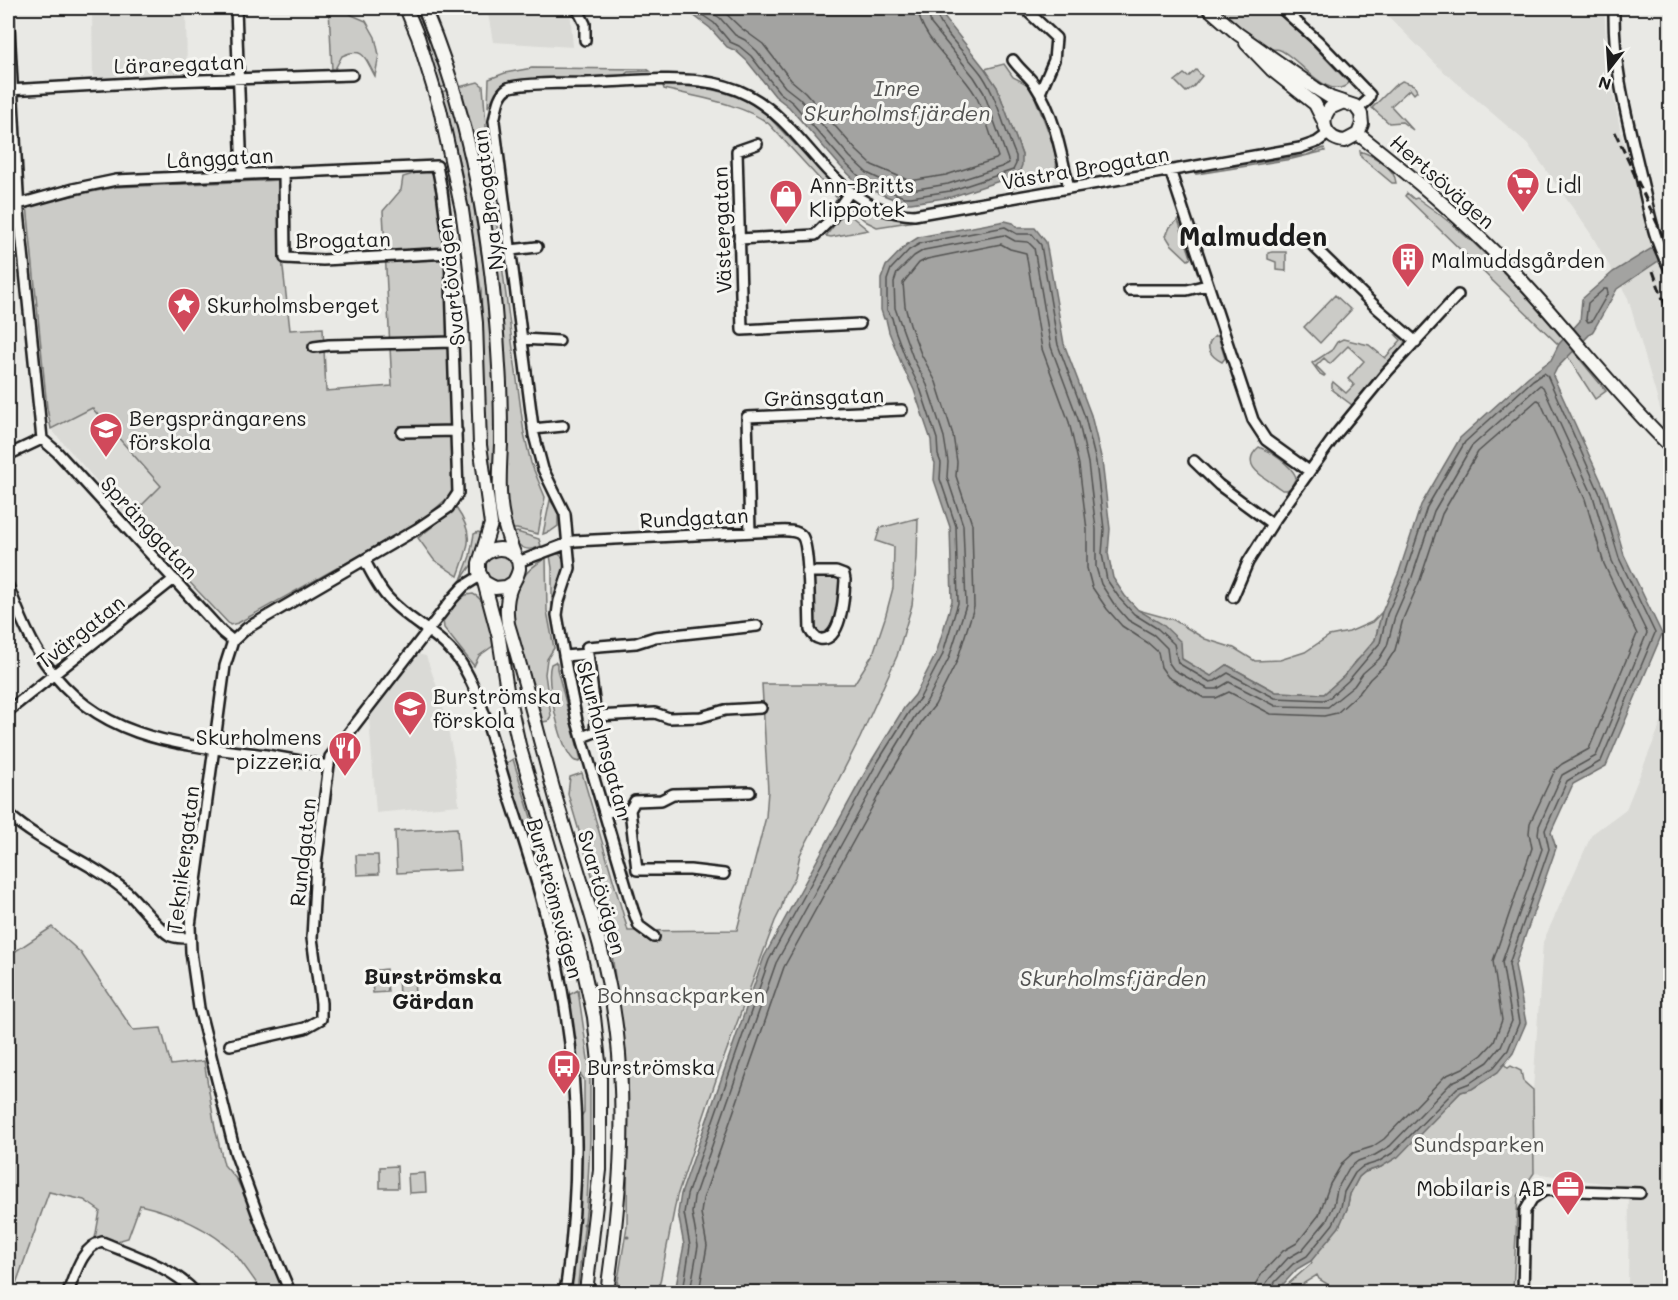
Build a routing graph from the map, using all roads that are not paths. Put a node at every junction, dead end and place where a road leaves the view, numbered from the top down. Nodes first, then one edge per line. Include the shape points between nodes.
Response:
1 (8, 8) edge
2 (236, 8) edge
3 (406, 8) edge
4 (424, 8) edge
5 (577, 8) edge
6 (1024, 8) edge
7 (1208, 8) edge
8 (1281, 8) edge
9 (1614, 8) edge
10 (1238, 34) junction
11 (585, 40) dead end
12 (1013, 60) dead end
13 (352, 75) dead end
14 (240, 79) junction
15 (10, 90) edge
16 (1040, 93) junction
17 (1344, 102) junction
18 (1358, 109) junction
19 (1326, 128) junction
20 (1358, 134) junction
21 (757, 144) dead end
22 (1170, 170) junction
23 (284, 172) junction
24 (242, 175) junction
25 (1069, 188) junction
26 (849, 193) junction
27 (18, 204) junction
28 (8, 207) edge
29 (739, 239) junction
30 (1307, 240) dead end
31 (537, 247) dead end
32 (510, 250) junction
33 (450, 253) junction
34 (1668, 266) edge
35 (1207, 285) junction
36 (1129, 290) dead end
37 (1458, 295) dead end
38 (860, 324) dead end
39 (522, 339) junction
40 (559, 341) dead end
41 (454, 342) junction
42 (1416, 342) junction
43 (314, 347) dead end
44 (902, 411) dead end
45 (563, 426) dead end
46 (533, 429) junction
47 (457, 431) junction
48 (402, 432) dead end
49 (42, 439) junction
50 (1671, 446) edge
51 (8, 455) edge
52 (1194, 461) dead end
53 (1309, 471) junction
54 (1272, 524) junction
55 (750, 532) junction
56 (567, 543) junction
57 (482, 558) junction
58 (516, 559) junction
59 (365, 561) junction
60 (807, 572) junction
61 (174, 579) junction
62 (482, 579) junction
63 (514, 582) junction
64 (8, 586) edge
65 (1233, 597) dead end
66 (757, 626) dead end
67 (428, 630) junction
68 (233, 641) junction
69 (588, 654) junction
70 (564, 656) junction
71 (53, 674) junction
72 (761, 708) dead end
73 (8, 711) edge
74 (596, 716) junction
75 (582, 736) junction
76 (214, 749) junction
77 (329, 766) junction
78 (750, 792) dead end
79 (630, 810) junction
80 (605, 812) junction
81 (8, 814) edge
82 (636, 859) junction
83 (620, 862) junction
84 (724, 874) dead end
85 (654, 937) dead end
86 (190, 938) junction
87 (231, 1045) dead end
88 (1640, 1193) dead end
89 (68, 1293) edge
90 (195, 1293) edge
91 (290, 1293) edge
92 (565, 1293) edge
93 (586, 1293) edge
94 (607, 1293) edge
95 (1522, 1293) edge

1 - 15 street
2 - 14 street
3 - 57 main road, Svartövägen via 440,109 462,210 476,323 480,445 490,524
4 - 58 main road, Svartövägen via 448,71 470,148 485,228 499,367 501,496 506,530
5 - 11 street via 585,24
6 - 16 street via 1056,38 1054,60
7 - 10 main road
8 - 18 street via 1370,95
9 - 34 street via 1617,76 1657,240
10 - 17 main road via 1315,88
10 - 19 main road via 1256,56 1315,104
12 - 16 street
13 - 14 street, Läraregatan
14 - 15 street, Läraregatan
14 - 24 street
15 - 27 street
16 - 25 street via 1053,124
17 - 18 main road
17 - 19 main road via 1330,108 1324,117
18 - 20 main road via 1363,119
19 - 20 main road via 1336,139 1345,141
19 - 22 street, Västra Brogatan via 1317,142 1300,148
20 - 50 main road, Hertsövägen via 1478,236 1630,406
21 - 29 street, Västergatan via 737,151
22 - 25 street, Västra Brogatan
22 - 35 street
23 - 24 street, Långgatan
23 - 33 street, Långgatan via 437,166
23 - 33 street, Brogatan via 285,258 323,260
24 - 27 street, Långgatan via 116,180
25 - 26 street, Västra Brogatan via 914,215 875,207
26 - 29 street via 815,235
26 - 32 street, Nya Brogatan via 766,107 722,85 685,80 509,88 499,99 494,121
27 - 28 street, Långgatan
27 - 49 street
29 - 38 street, Västergatan via 742,330
30 - 42 street
31 - 32 street
32 - 39 street, Nya Brogatan
33 - 41 street
35 - 36 street via 1187,290
35 - 53 street via 1260,433
37 - 42 street
39 - 40 street
39 - 46 street, Nya Brogatan
41 - 43 street
41 - 47 street
42 - 53 street via 1336,433
44 - 55 street, Gränsgatan via 747,417
45 - 46 street
46 - 56 street, Nya Brogatan via 543,469 565,514
47 - 48 street
47 - 59 street via 459,490 454,501 434,519
49 - 51 street
49 - 61 street, Spränggatan
52 - 54 street
53 - 54 street
54 - 65 street via 1248,562
55 - 56 street, Rundgatan
55 - 60 street, Rundgatan via 801,534
56 - 58 street, Rundgatan
56 - 70 street, Skurholmsgatan via 570,568 557,615
57 - 58 main road via 497,548 508,550
57 - 62 main road
58 - 63 main road via 518,572
59 - 67 street, Burströmsvägen via 389,599
59 - 68 street via 256,622
60 - 60 street, Rundgatan via 844,575 837,628 830,638 816,637 810,630
61 - 68 street, Spränggatan
61 - 71 street, Tvärgatan
62 - 63 main road via 499,588
62 - 67 street, Rundgatan via 464,586
62 - 93 main road, Svartövägen via 499,638 519,745 578,944 594,1017 600,1071 600,1170
63 - 94 main road, Svartövägen via 506,606 508,624 597,936 617,1033 622,1125
64 - 71 street via 33,644
66 - 69 street via 587,647
67 - 77 street, Rundgatan via 339,744
67 - 92 street, Burströmsvägen via 448,646 471,682 531,862 555,951 575,1103 575,1184
68 - 76 street, Teknikergatan via 225,666
69 - 70 street
69 - 74 street
70 - 75 street, Skurholmsgatan
71 - 73 street, Tvärgatan
71 - 76 street via 85,705 130,731 169,743
72 - 74 street via 725,710 701,717 669,718 655,713
74 - 75 street via 595,732
75 - 80 street, Skurholmsgatan
76 - 77 street
76 - 86 street, Teknikergatan
77 - 87 street, Rundgatan via 316,864 312,938 321,1019 305,1028
78 - 79 street via 673,794 661,800 635,801
79 - 80 street
79 - 82 street
80 - 83 street, Skurholmsgatan
81 - 86 street via 44,842 113,881 169,935
82 - 83 street
82 - 84 street via 639,871
83 - 85 street, Skurholmsgatan via 639,926
86 - 91 street, Teknikergatan via 199,1008 235,1152
88 - 95 street via 1545,1190 1532,1199 1525,1211
89 - 90 street via 85,1253 102,1242 165,1270

